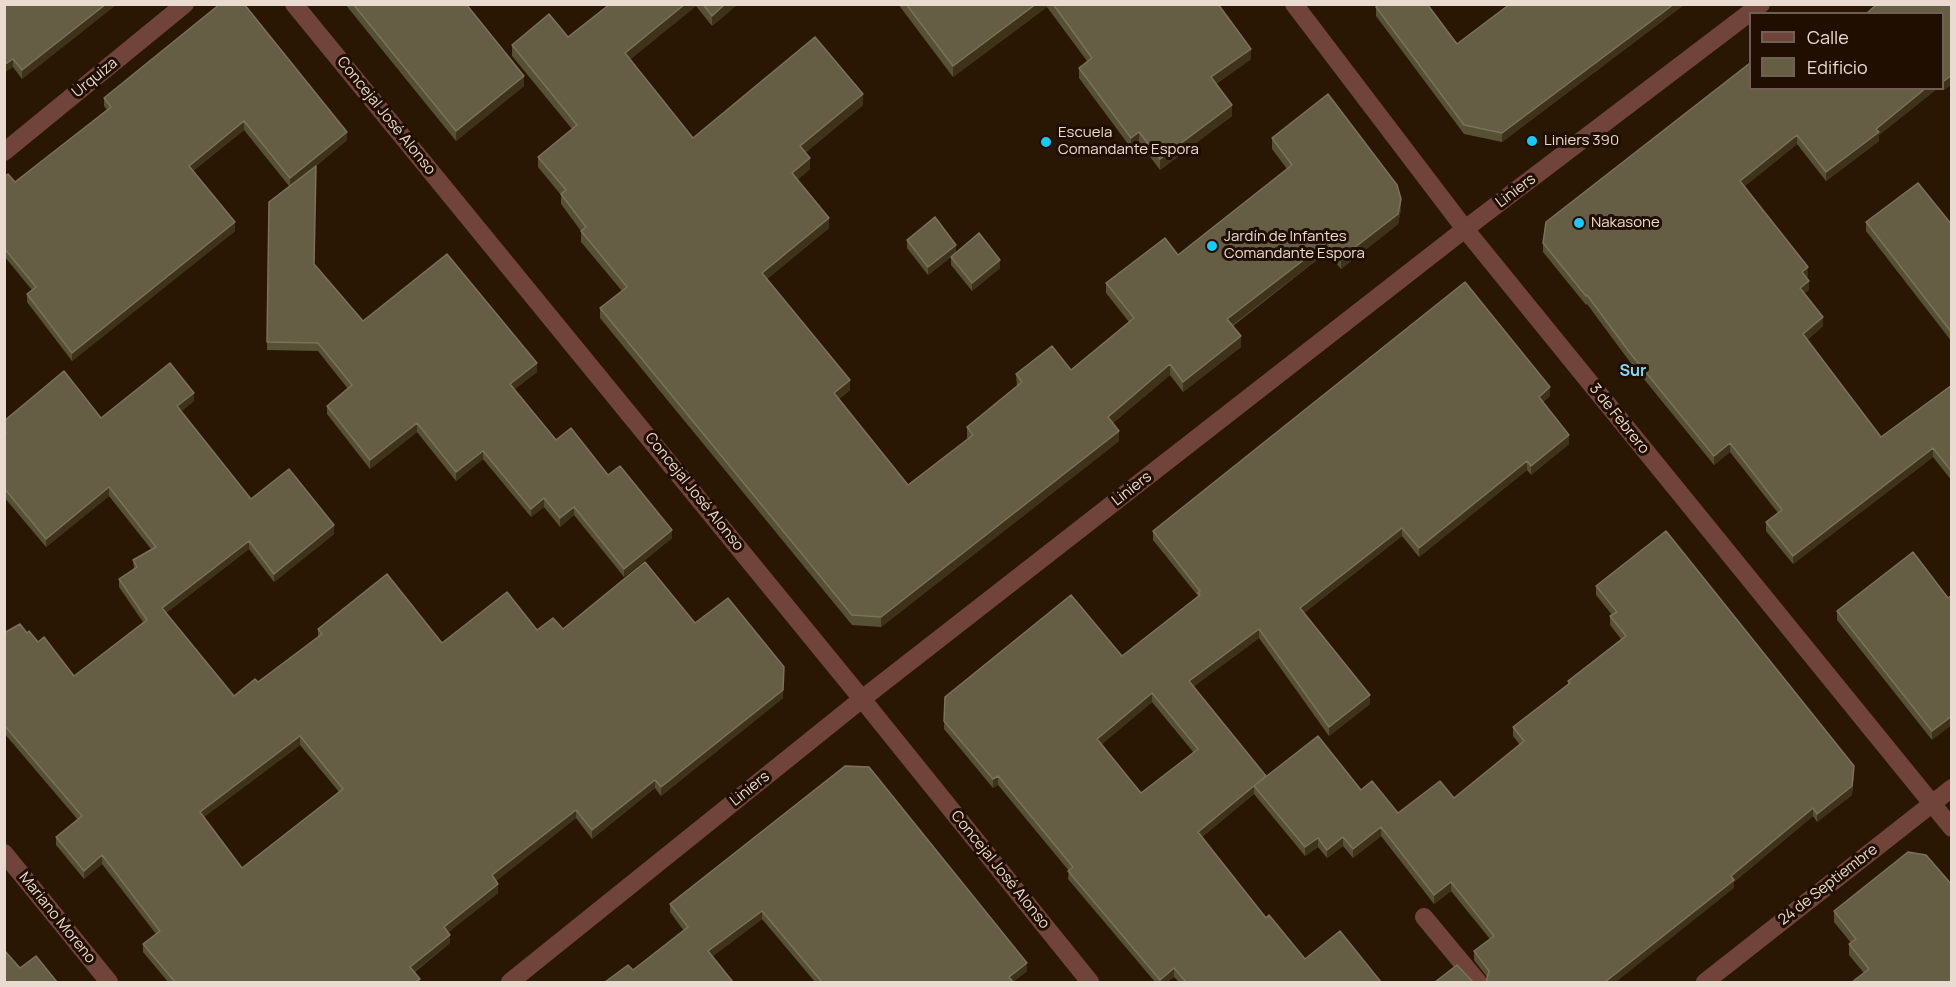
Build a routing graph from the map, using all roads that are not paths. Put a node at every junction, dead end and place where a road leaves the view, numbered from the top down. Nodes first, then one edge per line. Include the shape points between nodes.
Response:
1 (185, 4) edge
2 (294, 4) edge
3 (1294, 4) edge
4 (1749, 13) edge
5 (4, 152) edge
6 (1465, 229) junction
7 (862, 699) junction
8 (1952, 788) edge
9 (1931, 804) junction
10 (1952, 828) edge
11 (4, 853) edge
12 (1424, 916) dead end
13 (109, 982) edge
14 (510, 982) edge
15 (1090, 982) edge
16 (1478, 982) edge
17 (1705, 982) edge

1 - 5 street, Urquiza
2 - 7 street, Concejal José Alonso
3 - 6 street, 3 de Febrero
4 - 6 street, Liniers
6 - 7 street, Liniers
6 - 9 street, 3 de Febrero
7 - 14 street, Liniers
7 - 15 street, Concejal José Alonso
8 - 9 street, 24 de Septiembre
9 - 10 street, 3 de Febrero
9 - 17 street, 24 de Septiembre
11 - 13 street, Mariano Moreno
12 - 16 street

